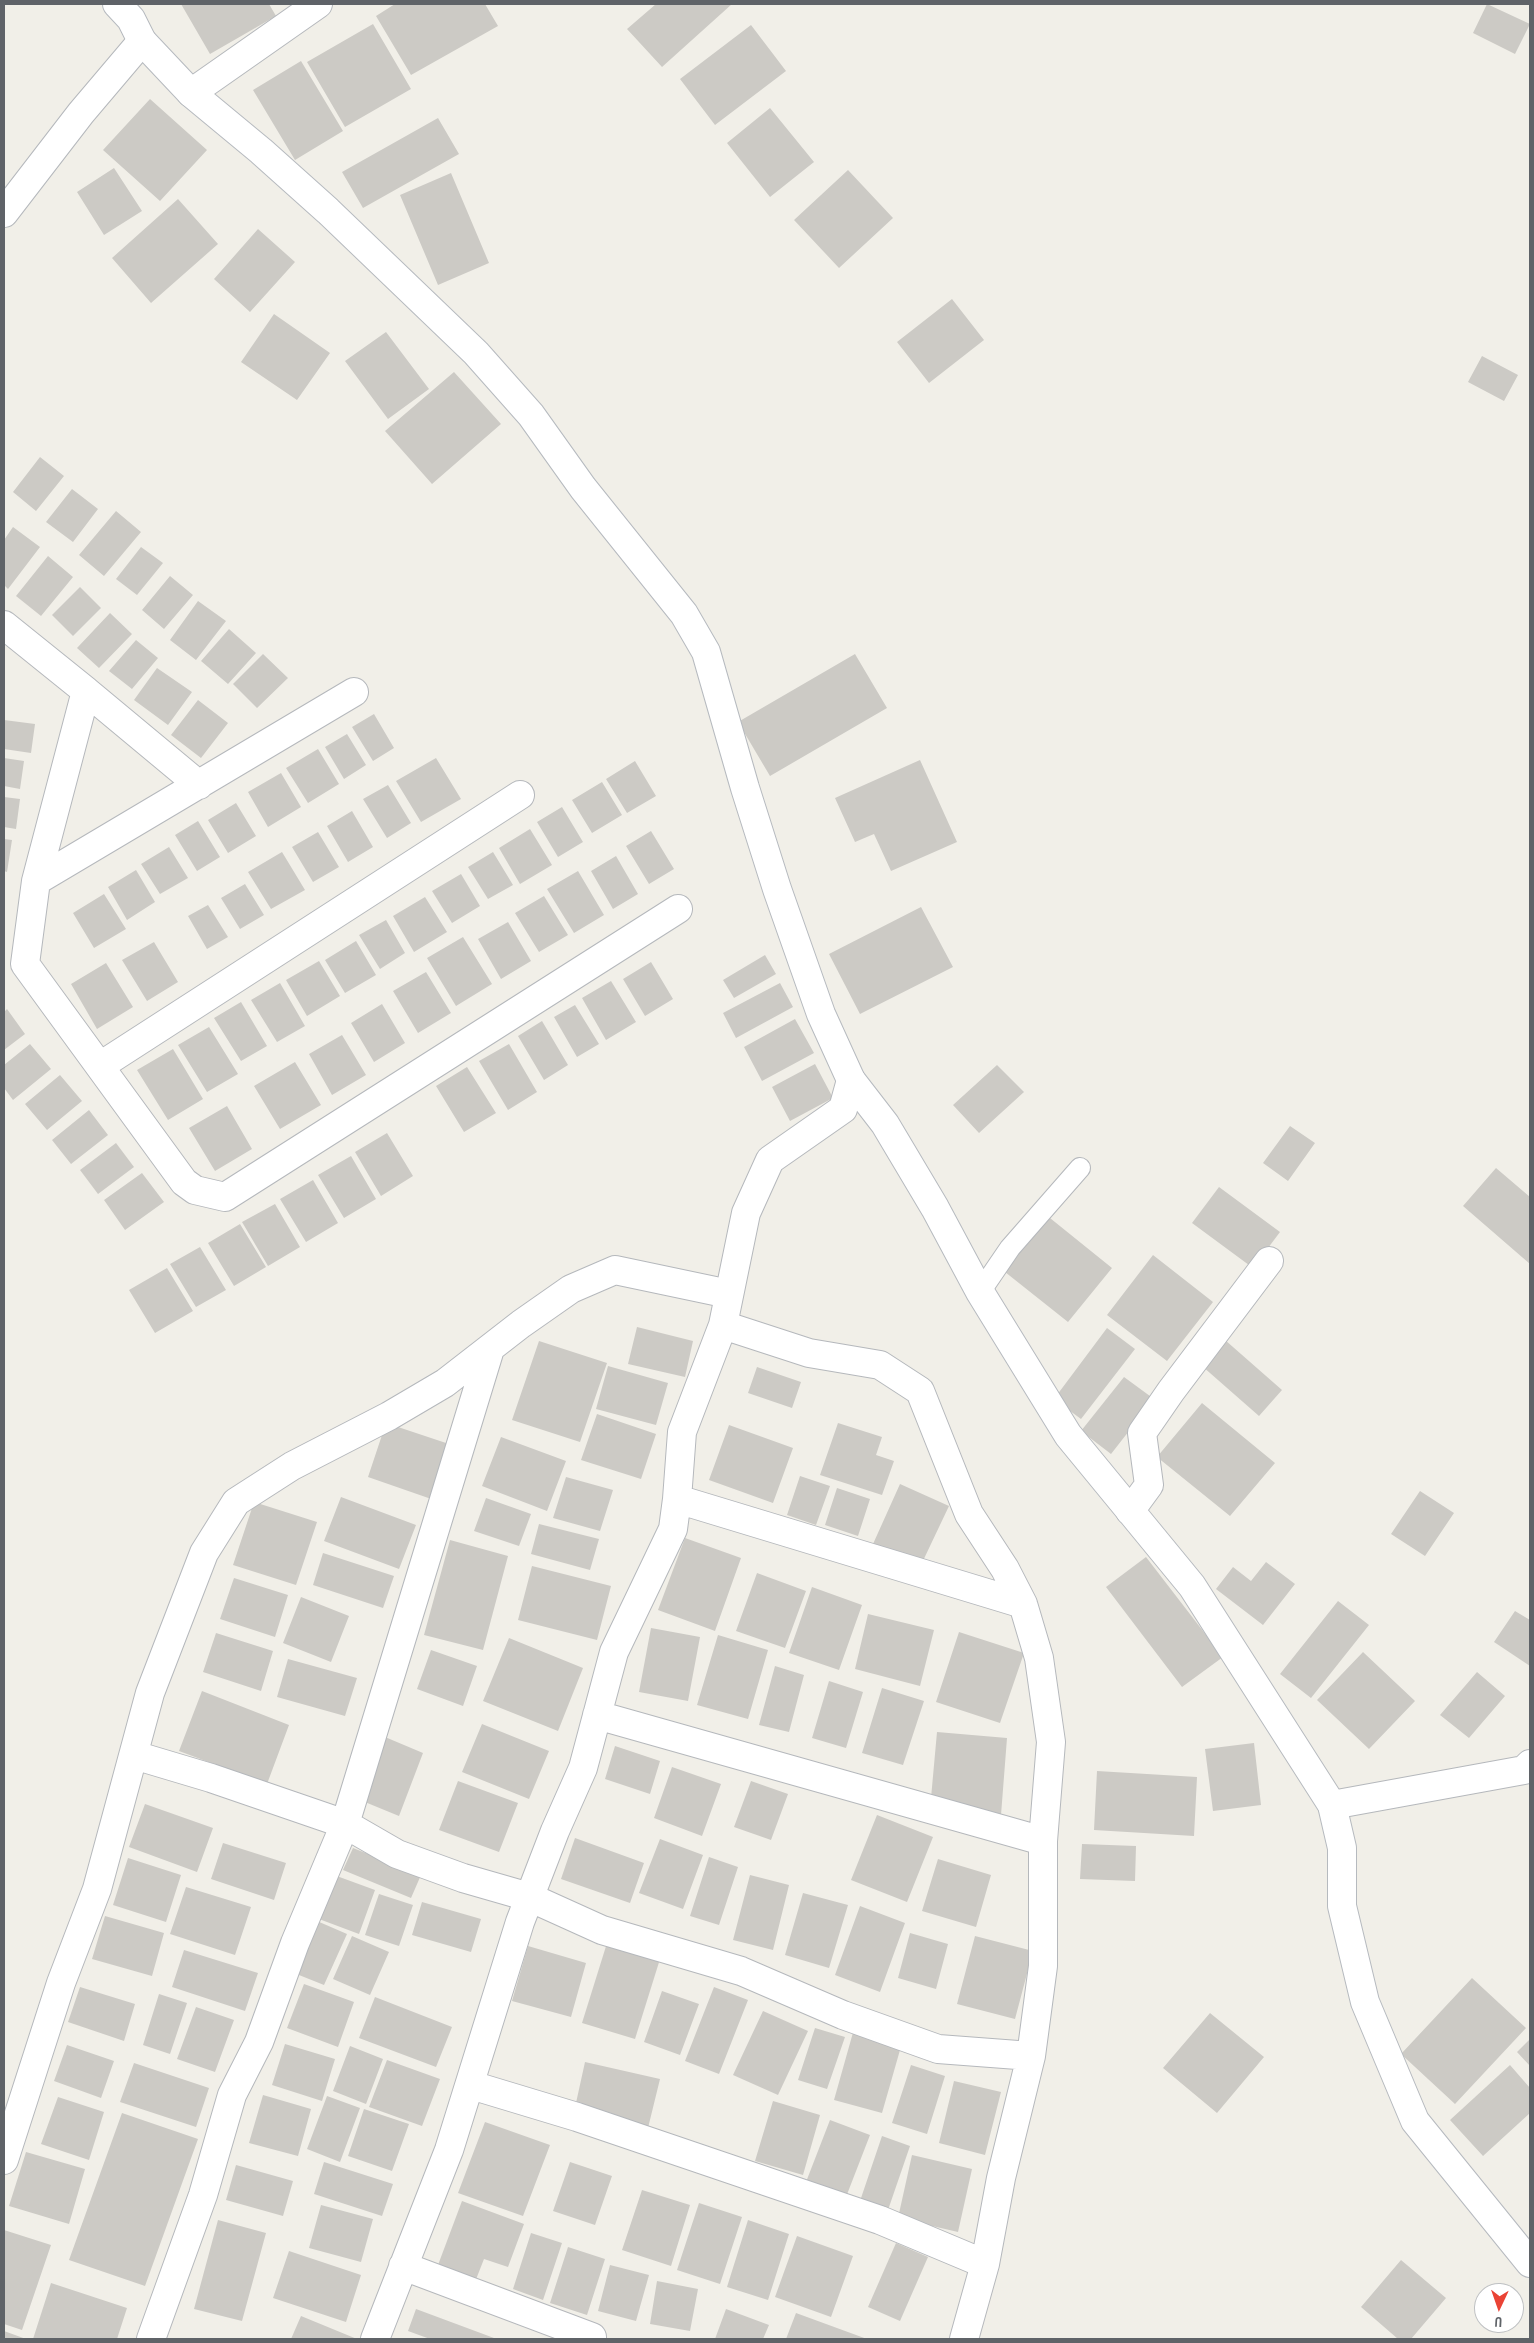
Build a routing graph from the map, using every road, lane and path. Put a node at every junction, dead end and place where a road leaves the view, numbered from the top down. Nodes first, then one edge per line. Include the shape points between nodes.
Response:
1 (117, 4) edge
2 (318, 4) edge
3 (142, 41) junction
4 (191, 93) junction
5 (4, 213) edge
6 (4, 625) edge
7 (86, 692) junction
8 (354, 692) dead end
9 (199, 785) junction
10 (520, 795) dead end
11 (36, 881) junction
12 (678, 909) dead end
13 (100, 1066) junction
14 (851, 1080) junction
15 (1080, 1168) dead end
16 (1270, 1261) dead end
17 (980, 1292) junction
18 (729, 1294) junction
19 (723, 1324) junction
20 (490, 1349) junction
21 (677, 1499) junction
22 (1130, 1511) junction
23 (1023, 1604) junction
24 (597, 1715) junction
25 (134, 1756) junction
26 (1530, 1764) edge
27 (1332, 1805) junction
28 (345, 1824) junction
29 (1043, 1841) junction
30 (529, 1897) junction
31 (1031, 2056) junction
32 (471, 2084) junction
33 (4, 2160) edge
34 (1530, 2263) edge
35 (985, 2264) junction
36 (403, 2266) junction
37 (151, 2339) edge
38 (375, 2339) edge
39 (594, 2339) edge
40 (964, 2339) edge

1 - 3 street via 131,19
2 - 4 street
3 - 4 street
3 - 5 street via 81,113
4 - 14 street via 328,211 476,353 531,415 583,488 684,614 706,652 780,898 821,1014
6 - 7 street
7 - 9 street
7 - 11 street
8 - 9 street
9 - 11 street
10 - 13 street
11 - 13 street via 25,964
12 - 13 street via 225,1197 208,1195 184,1182
14 - 17 street via 884,1124 935,1208
14 - 18 street via 843,1110 770,1160 746,1213
15 - 17 lane via 1010,1248
16 - 22 street via 1142,1433 1149,1485
17 - 22 street via 1068,1435
18 - 19 street
18 - 20 street via 615,1270 571,1289
19 - 21 street via 682,1432
19 - 23 street via 809,1353 880,1364 920,1391 969,1514 1005,1568
20 - 25 street via 445,1384 292,1466 236,1502 204,1553 150,1693
20 - 28 street
21 - 23 street
21 - 24 street via 672,1529 614,1652
22 - 27 street via 1192,1586
23 - 29 street via 1039,1658 1051,1742
24 - 29 street
24 - 30 street via 583,1768
25 - 28 street via 211,1778
25 - 33 street via 97,1889 61,1983
26 - 27 street via 1524,1770
27 - 34 street via 1342,1848 1342,1906 1365,2002 1414,2121
28 - 30 street via 397,1854
28 - 37 street via 295,1943 259,2042 232,2094 200,2204
29 - 31 street via 1043,1966
30 - 31 street via 602,1930 741,1972 843,2015 938,2049
30 - 32 street
31 - 35 street via 1001,2178
32 - 35 street via 880,2220
32 - 36 street
35 - 40 street
36 - 38 street
36 - 39 street

